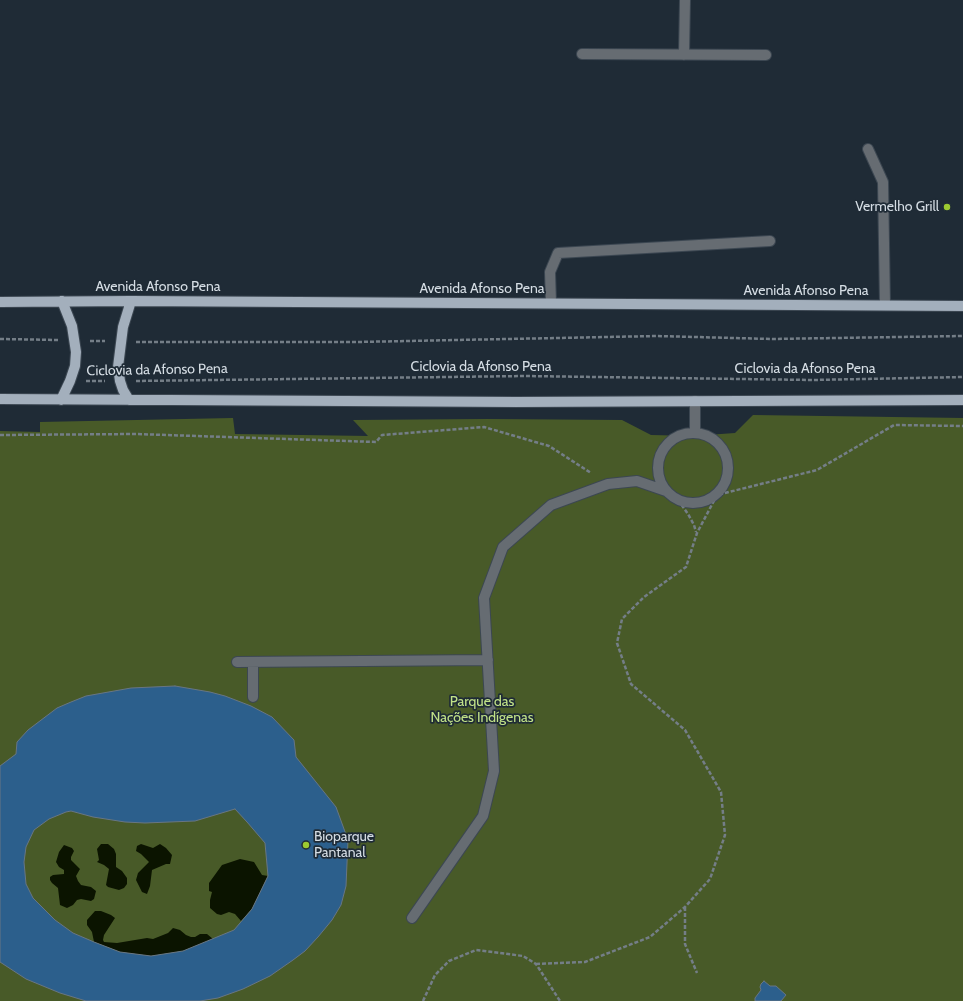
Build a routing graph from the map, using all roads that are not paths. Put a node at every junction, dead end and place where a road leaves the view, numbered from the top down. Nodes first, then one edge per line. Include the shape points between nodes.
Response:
1 (685, 0) edge
2 (582, 54) dead end
3 (684, 55) junction
4 (766, 55) dead end
5 (868, 149) dead end
6 (770, 241) dead end
7 (62, 301) junction
8 (130, 301) junction
9 (0, 302) edge
10 (551, 303) junction
11 (885, 305) junction
12 (963, 306) edge
13 (0, 399) edge
14 (61, 400) junction
15 (128, 400) junction
16 (963, 400) edge
17 (695, 401) junction
18 (695, 432) junction
19 (666, 491) junction
20 (488, 660) junction
21 (237, 662) dead end
22 (253, 662) junction
23 (253, 697) dead end
24 (412, 918) dead end

1 - 3 street
2 - 3 street
3 - 4 street
5 - 11 street via 883,182
6 - 10 street via 558,253 550,272
7 - 8 main road, Avenida Afonso Pena
7 - 9 main road, Avenida Afonso Pena
7 - 14 main road via 76,340 76,352 75,366
8 - 10 main road, Avenida Afonso Pena
8 - 15 main road via 120,342 118,367 120,381
10 - 11 main road, Avenida Afonso Pena
11 - 12 main road, Avenida Afonso Pena
13 - 14 main road
14 - 15 main road
15 - 17 main road
16 - 17 main road
17 - 18 street
18 - 19 street via 682,434 670,441 661,452 658,465 659,480
18 - 19 street via 709,436 720,444 727,456 729,470 725,483 717,495 705,501 691,503 678,500
19 - 20 street via 637,481 608,484 551,505 503,547 484,598
20 - 22 street
20 - 24 street via 494,771 483,816
21 - 22 street
22 - 23 street

